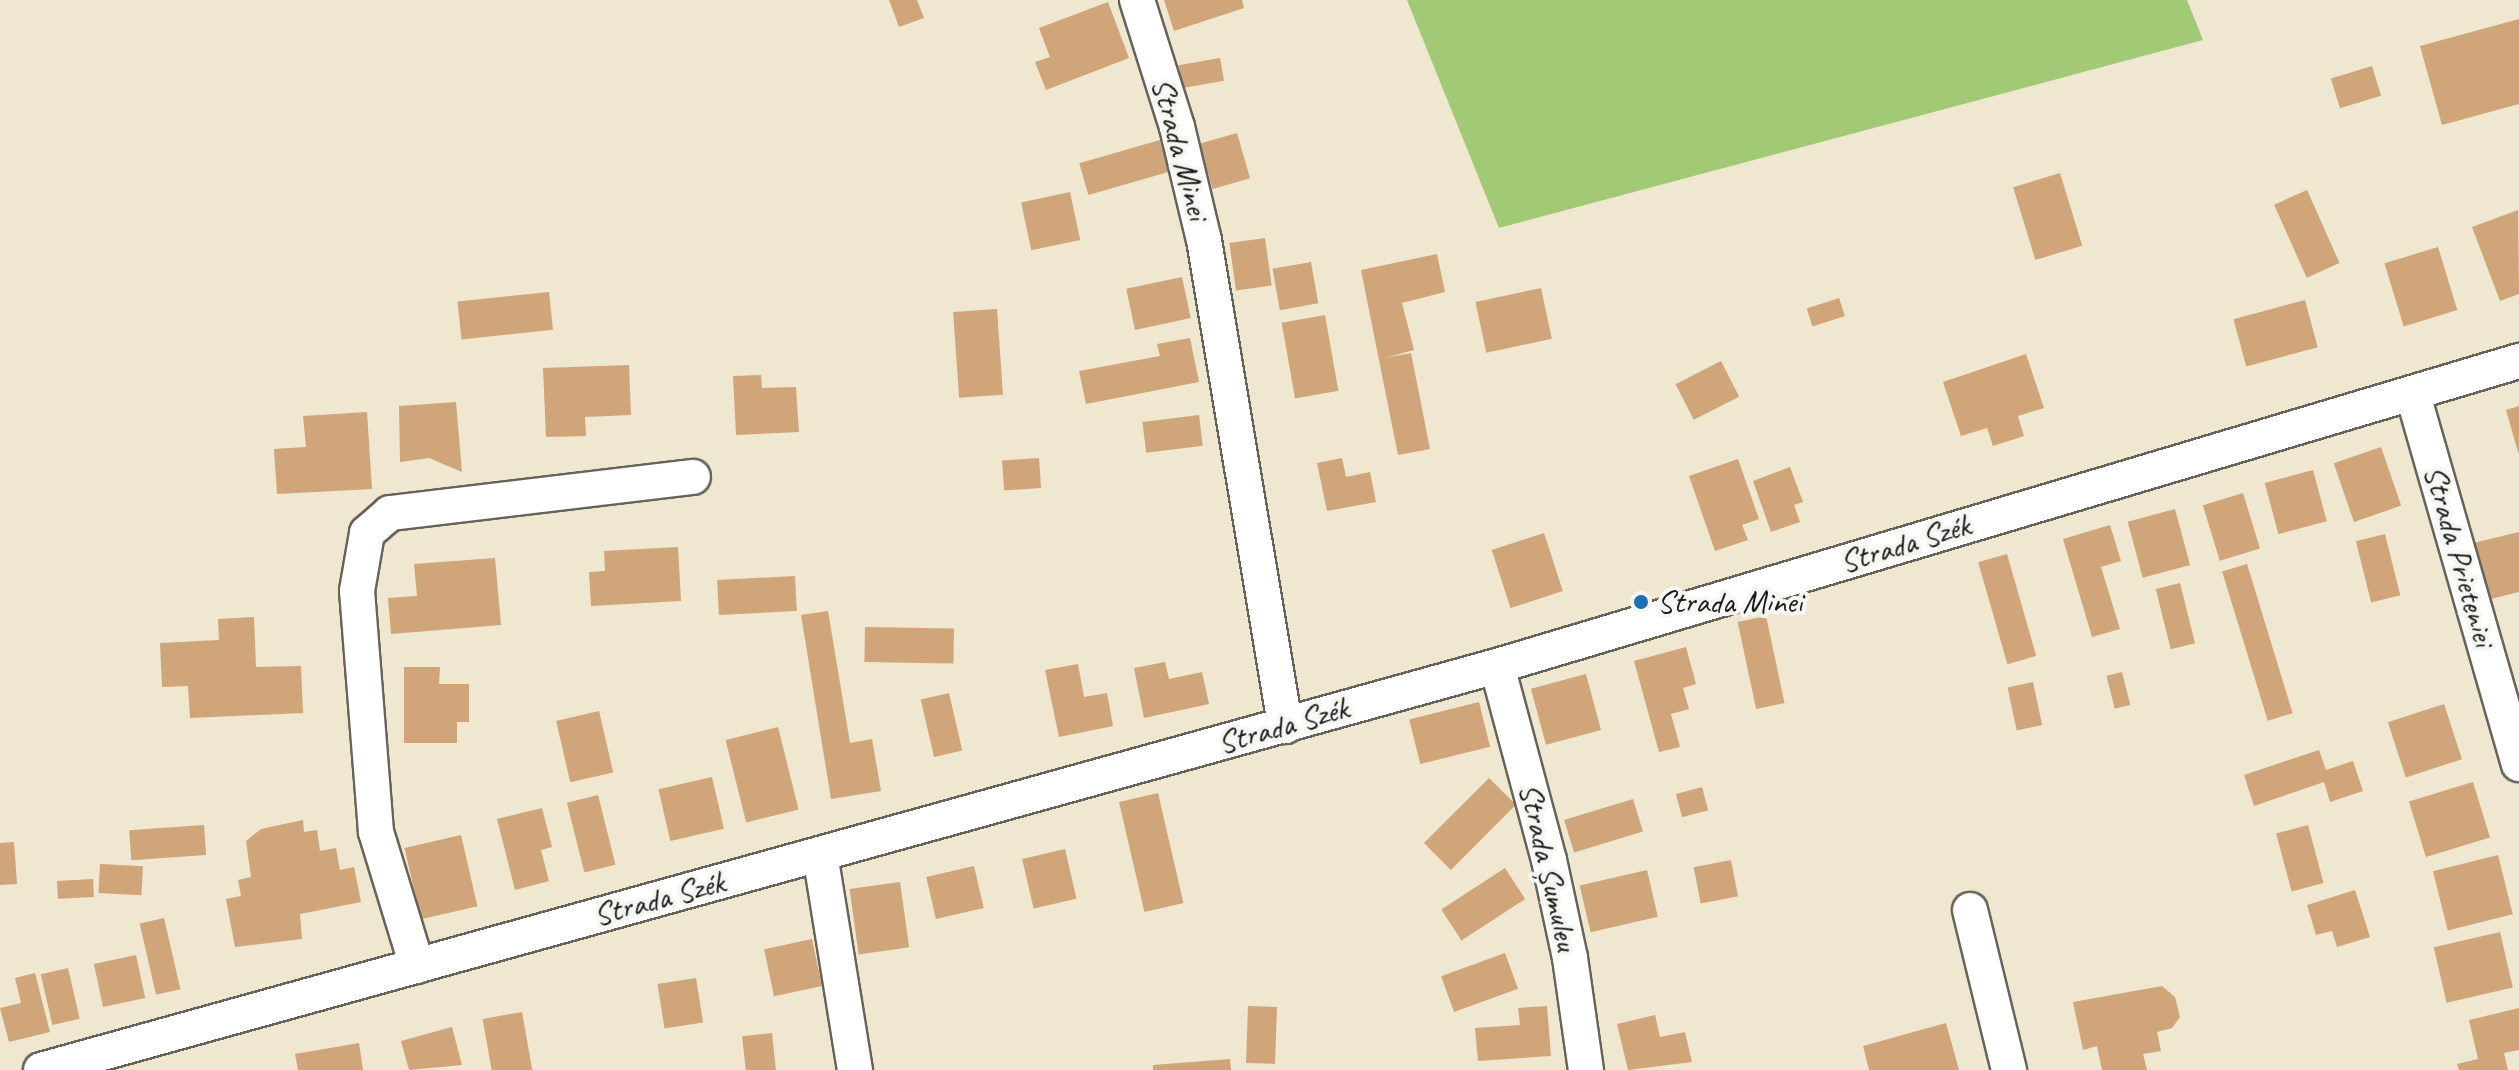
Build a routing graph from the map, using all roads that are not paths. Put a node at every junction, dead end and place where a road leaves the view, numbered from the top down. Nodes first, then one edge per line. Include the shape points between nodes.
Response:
1 (1137, 0) edge
2 (2519, 361) edge
3 (2413, 395) junction
4 (693, 477) dead end
5 (1497, 666) junction
6 (1285, 726) junction
7 (2519, 764) edge
8 (820, 854) junction
9 (1970, 910) dead end
10 (417, 966) junction
11 (41, 1070) edge
12 (855, 1070) edge
13 (1586, 1070) edge
14 (2009, 1070) edge

1 - 6 street, Strada Minei via 1177,127 1204,240
2 - 3 street, Strada Szék
3 - 5 street, Strada Szék
3 - 7 street, Strada Prieteniei
4 - 10 street via 390,513 367,533 357,591 376,832
5 - 6 street, Strada Szék
5 - 13 street, Strada Șumuleu via 1561,916
6 - 8 street, Strada Szék
8 - 10 street, Strada Szék
8 - 12 street
9 - 14 street
10 - 11 street, Strada Szék

